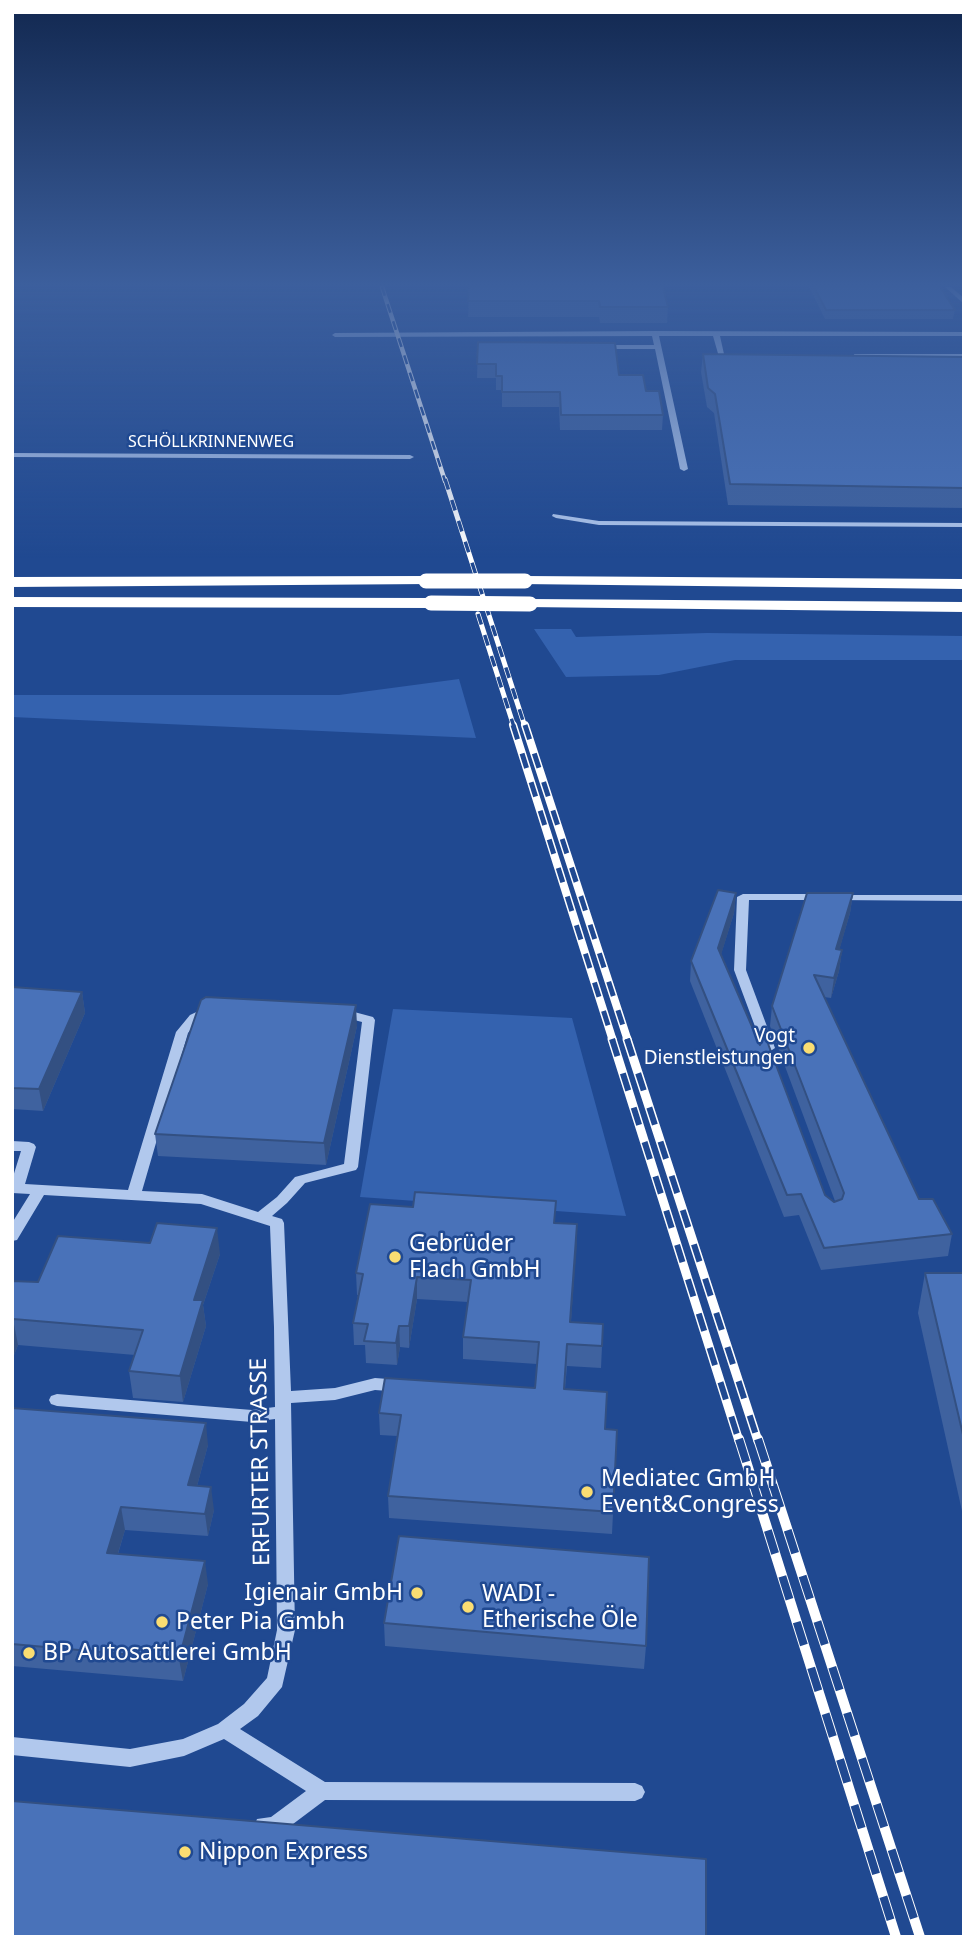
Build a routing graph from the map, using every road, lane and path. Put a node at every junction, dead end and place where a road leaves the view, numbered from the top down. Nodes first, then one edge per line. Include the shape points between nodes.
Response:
1 (665, 378) edge
2 (12, 455) edge
3 (410, 457) dead end
4 (684, 469) dead end
5 (556, 516) dead end
6 (964, 526) edge
7 (12, 582) edge
8 (964, 584) edge
9 (12, 602) edge
10 (964, 607) edge
11 (964, 898) edge
12 (224, 1009) edge
13 (335, 1013) edge
14 (773, 1061) edge
15 (12, 1146) edge
16 (14, 1188) edge
17 (40, 1189) junction
18 (134, 1195) junction
19 (261, 1217) junction
20 (12, 1236) edge
21 (412, 1387) edge
22 (57, 1400) dead end
23 (284, 1405) junction
24 (225, 1730) junction
25 (12, 1746) edge
26 (322, 1791) junction
27 (635, 1792) dead end
28 (247, 1824) edge

1 - 4 street
2 - 3 street, SCHÖLLKRINNENWEG
5 - 6 street via 599,523
7 - 8 highway, bridge
9 - 10 highway, bridge
11 - 14 street via 743,897 740,970
12 - 18 street via 210,1008 182,1032
13 - 19 lane via 369,1020 351,1167 300,1180
15 - 16 street via 29,1147
16 - 17 street
17 - 18 street
17 - 20 street
18 - 19 street via 202,1199
19 - 23 street, ERFURTER STRASSE via 277,1223
21 - 23 lane via 375,1384
22 - 23 street via 252,1416
23 - 24 street, ERFURTER STRASSE via 286,1630 275,1681 251,1710
24 - 25 street, ERFURTER STRASSE via 184,1747 130,1758
24 - 26 street
26 - 27 street
26 - 28 street via 274,1826

